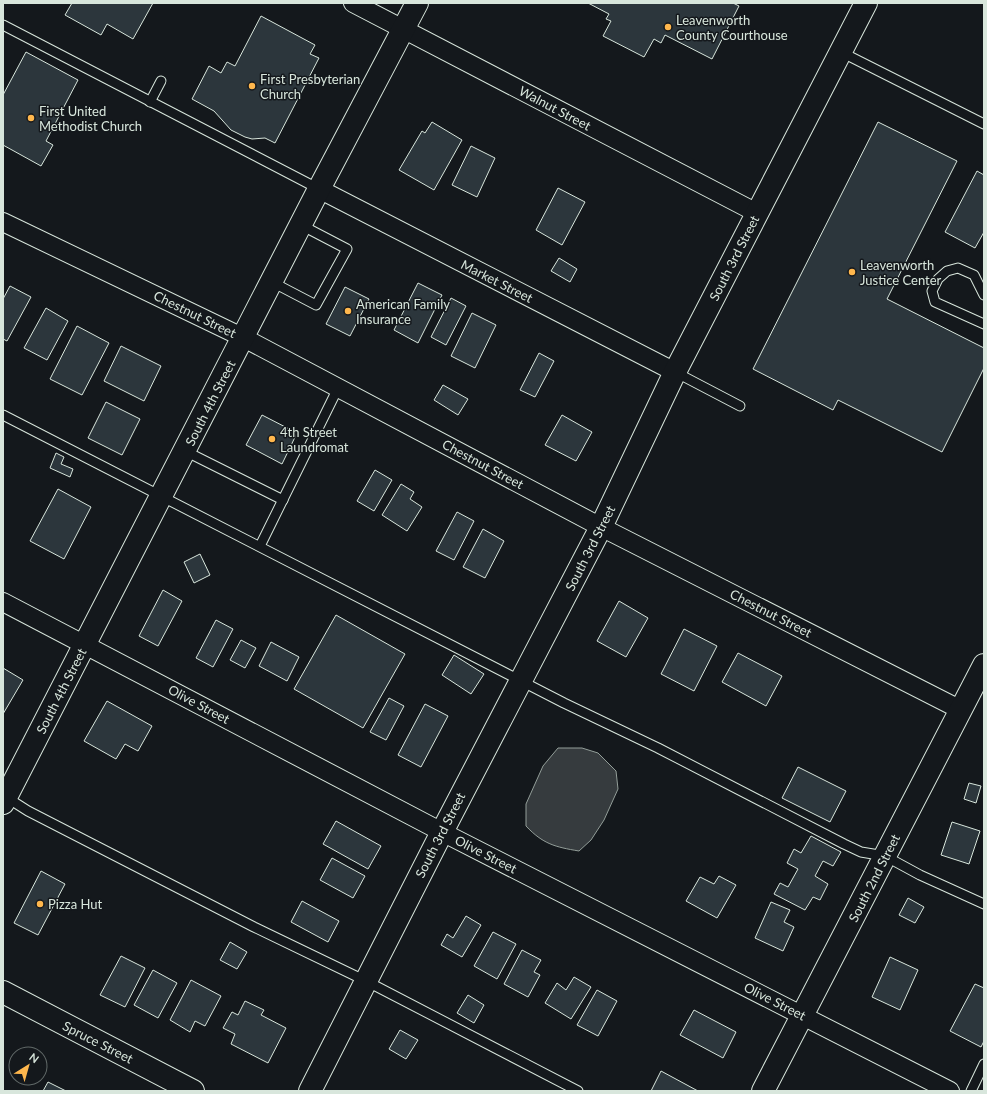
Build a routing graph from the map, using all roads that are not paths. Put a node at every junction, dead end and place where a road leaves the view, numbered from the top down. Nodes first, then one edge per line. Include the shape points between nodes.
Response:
1 (353, 3) edge
2 (417, 3) edge
3 (866, 3) edge
4 (3, 25) edge
5 (404, 28) junction
6 (841, 52) junction
7 (161, 81) dead end
8 (150, 102) junction
9 (984, 124) edge
10 (319, 189) junction
11 (757, 213) junction
12 (3, 222) edge
13 (301, 225) junction
14 (272, 282) junction
15 (984, 295) edge
16 (984, 324) edge
17 (244, 338) junction
18 (675, 372) junction
19 (338, 388) junction
20 (740, 406) dead end
21 (3, 414) edge
22 (185, 451) junction
23 (162, 496) junction
24 (283, 500) junction
25 (601, 527) junction
26 (260, 546) junction
27 (3, 602) edge
28 (86, 644) junction
29 (984, 665) edge
30 (521, 680) junction
31 (961, 710) junction
32 (4, 798) edge
33 (442, 832) junction
34 (885, 856) junction
35 (984, 904) edge
36 (366, 981) junction
37 (3, 992) edge
38 (803, 1015) junction
39 (984, 1064) edge
40 (193, 1091) edge
41 (310, 1091) edge
42 (578, 1091) edge
43 (763, 1091) edge
44 (950, 1091) edge
45 (971, 1091) edge

1 - 5 street, Walnut Street
2 - 5 main road, South 4th Street
3 - 6 main road, South 3rd Street
4 - 8 lane
5 - 10 main road, South 4th Street
5 - 11 street, Walnut Street
6 - 9 lane
6 - 11 main road, South 3rd Street
7 - 8 lane
8 - 10 lane
10 - 13 main road, South 4th Street
10 - 18 street, Market Street
11 - 18 main road, South 3rd Street
12 - 17 street, Chestnut Street
13 - 14 main road, South 4th Street
13 - 14 lane via 347,249 316,305
14 - 17 main road, South 4th Street
15 - 16 lane via 974,275 958,268 947,271 938,279 932,291 935,302
17 - 19 street, Chestnut Street
17 - 22 main road, South 4th Street
18 - 20 lane
18 - 25 main road, South 3rd Street
19 - 24 lane
19 - 25 street, Chestnut Street
21 - 23 lane
22 - 23 main road, South 4th Street
22 - 24 lane
23 - 26 lane
23 - 28 main road, South 4th Street
24 - 26 lane
25 - 30 main road, South 3rd Street
25 - 31 street, Chestnut Street
26 - 30 lane
27 - 28 street, Olive Street
28 - 32 main road, South 4th Street
28 - 33 street, Olive Street
29 - 31 main road, South 2nd Street
30 - 33 main road, South 3rd Street
30 - 34 lane via 844,844 861,852
31 - 34 main road, South 2nd Street
32 - 36 lane via 254,927
33 - 36 main road, South 3rd Street
33 - 38 street, Olive Street
34 - 35 lane
34 - 38 main road, South 2nd Street
36 - 41 main road, South 3rd Street
36 - 42 lane
37 - 40 main road, Spruce Street
38 - 43 main road, South 2nd Street
38 - 44 street, Olive Street
39 - 45 lane

